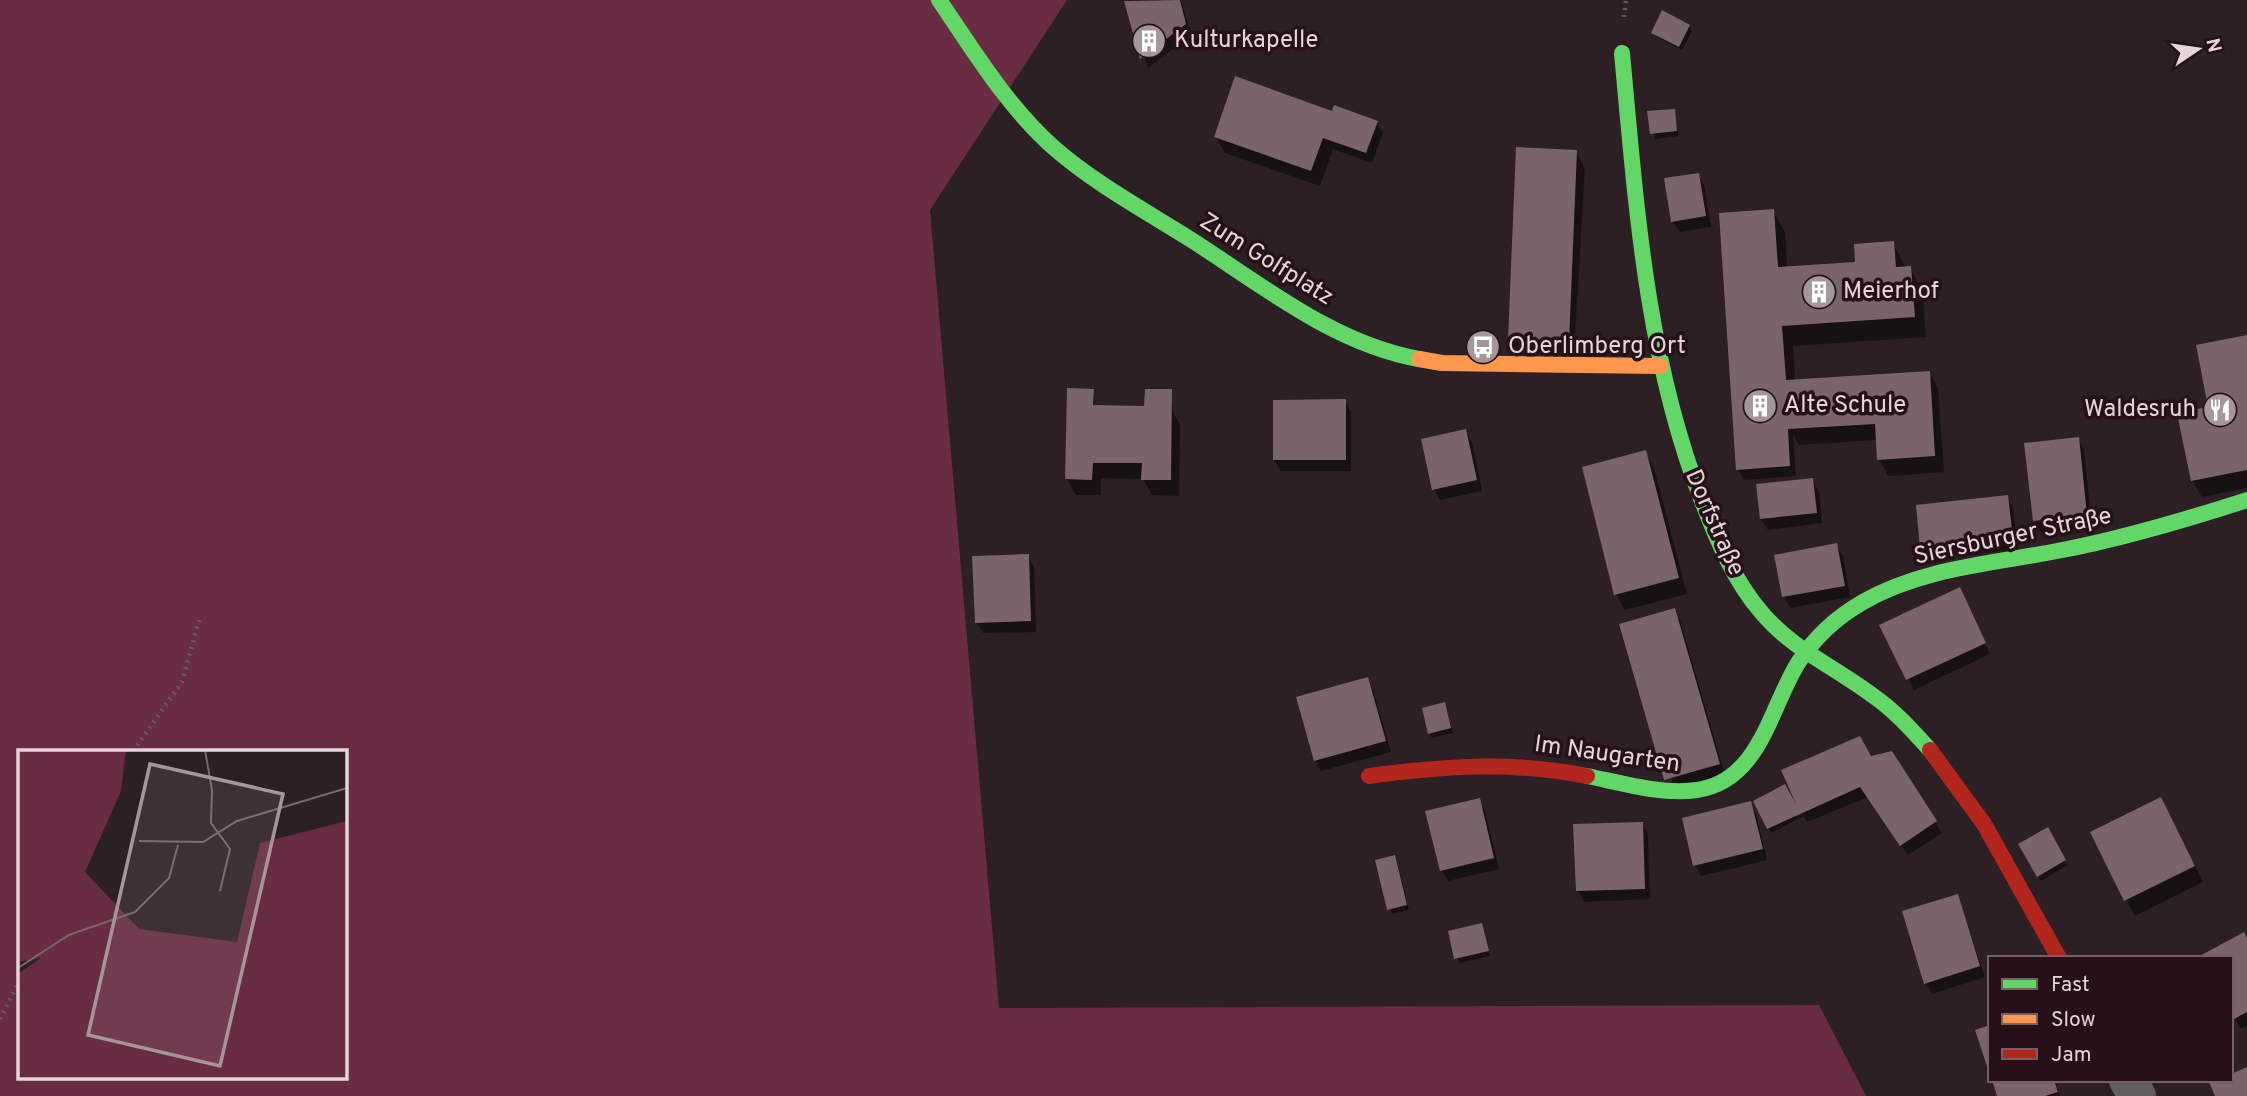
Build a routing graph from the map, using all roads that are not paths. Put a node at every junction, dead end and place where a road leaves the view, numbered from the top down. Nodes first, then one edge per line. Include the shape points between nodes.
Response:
1 (939, 0) edge
2 (1622, 53) dead end
3 (1660, 366) junction
4 (2247, 500) edge
5 (1806, 652) junction
6 (1369, 776) dead end
7 (2058, 956) edge

1 - 3 street, Zum Golfplatz via 1004,96 1053,147 1101,183 1340,334 1385,353 1442,363
2 - 3 street, Dorfstraße via 1645,278
3 - 5 street, Dorfstraße via 1696,492 1725,556 1764,617
4 - 5 street, Siersburger Straße via 2154,531 1945,570 1890,587 1837,620
5 - 6 street, Im Naugarten via 1765,735 1741,769 1698,791 1491,763
5 - 7 street, Dorfstraße via 1884,703 1916,733 1956,783 2005,860

